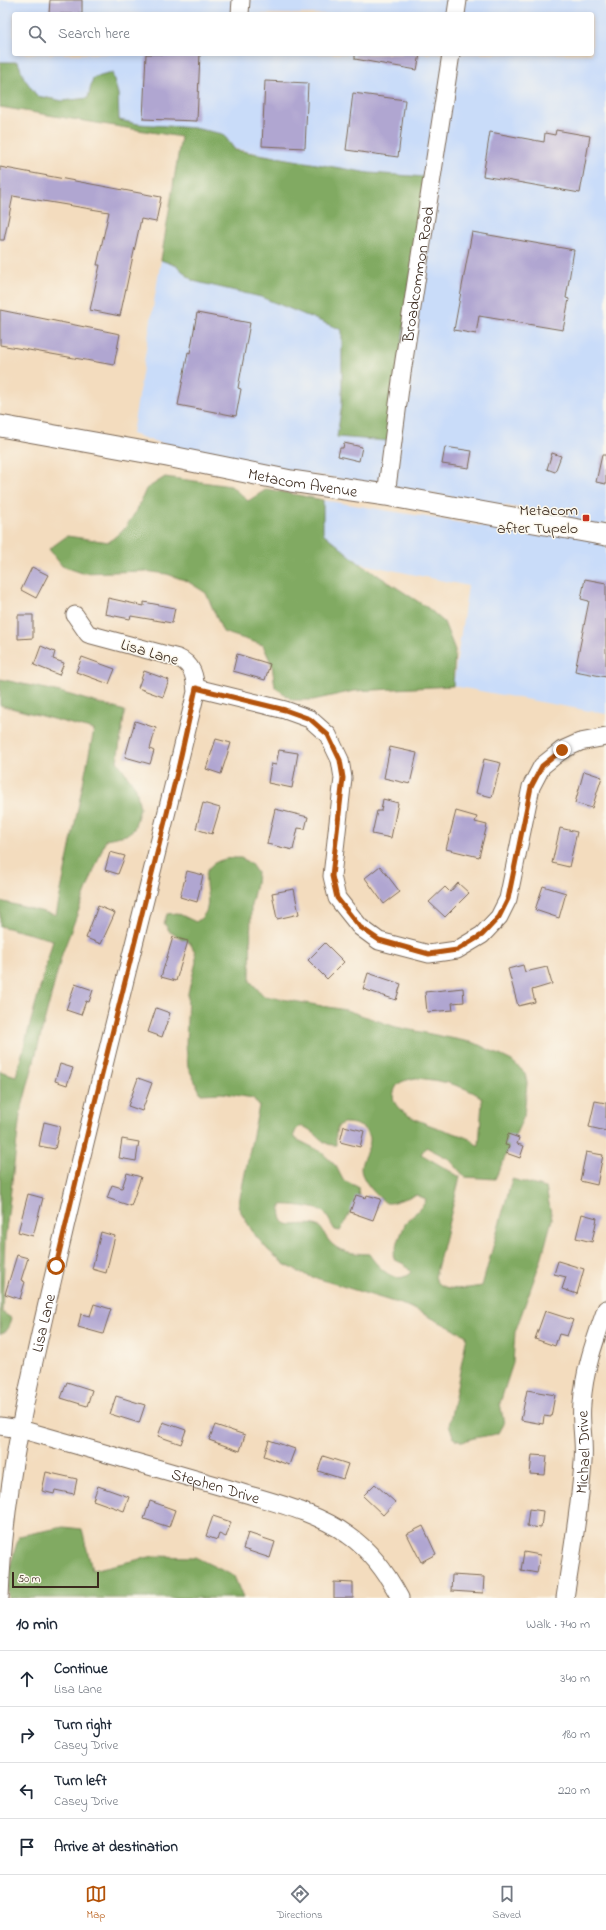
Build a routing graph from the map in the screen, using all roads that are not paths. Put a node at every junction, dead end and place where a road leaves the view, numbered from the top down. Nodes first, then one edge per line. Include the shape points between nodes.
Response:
1 (241, 0) edge
2 (458, 0) edge
3 (240, 12) edge
4 (456, 12) edge
5 (451, 56) edge
6 (0, 426) edge
7 (386, 495) junction
8 (606, 535) edge
9 (75, 615) dead end
10 (196, 688) junction
11 (606, 737) edge
12 (606, 1309) edge
13 (0, 1426) edge
14 (20, 1429) junction
15 (0, 1598) edge
16 (400, 1598) edge
17 (565, 1598) edge

1 - 3 street
2 - 4 street
5 - 7 street, Broadcommon Road via 403,365
6 - 7 main road, Metacom Avenue via 167,456 291,482
7 - 8 main road, Metacom Avenue
9 - 10 street, Lisa Lane via 88,634 186,661 195,675
10 - 11 street via 285,710 310,719 328,735 340,760 343,778 332,876 337,898 360,927 379,940 429,954 457,950 482,935 499,917 508,899 531,787 542,766 562,750 580,742
10 - 14 street, Lisa Lane via 86,1137
12 - 17 street, Michael Drive via 584,1381 583,1460
13 - 14 street, Stephen Drive
14 - 15 street, Lisa Lane via 6,1517
14 - 16 street, Stephen Drive via 274,1503 325,1521 349,1535 360,1545 376,1562

